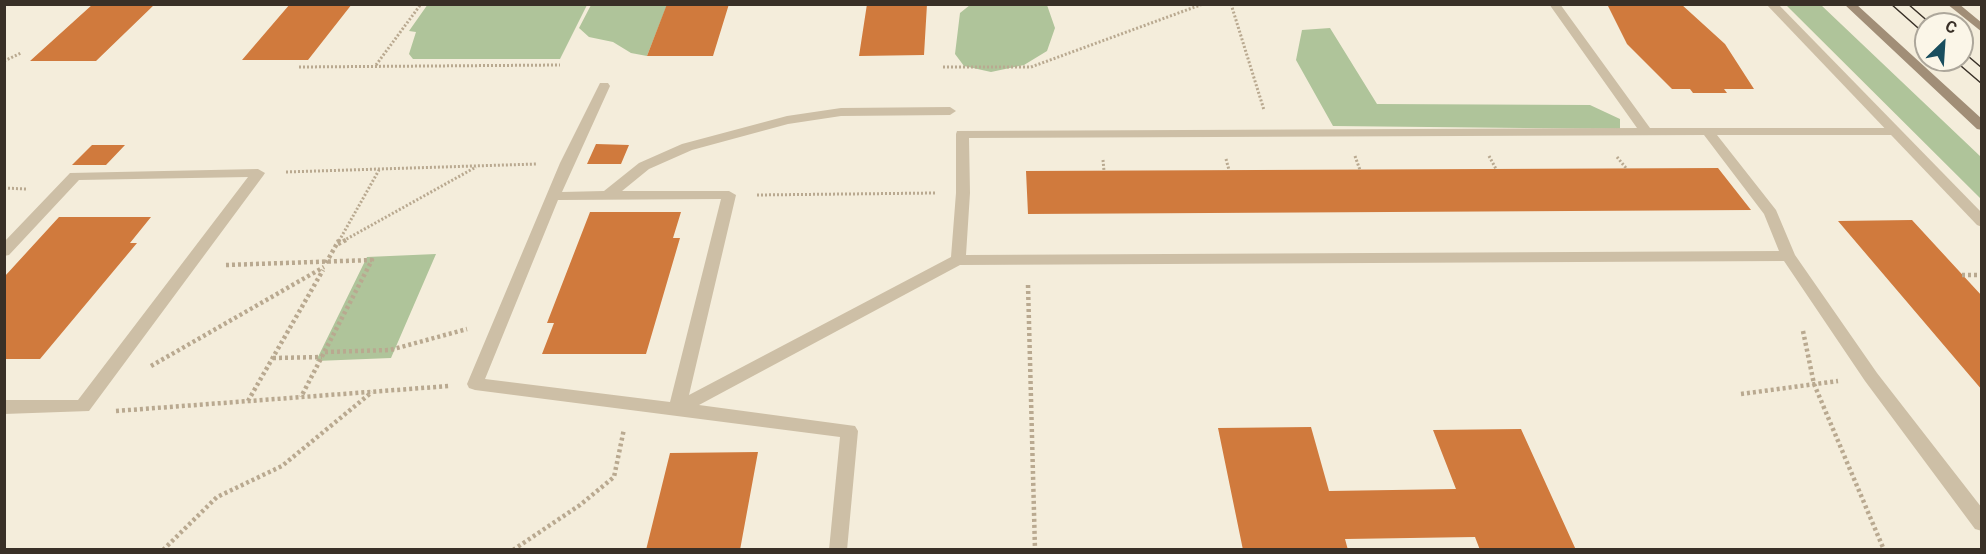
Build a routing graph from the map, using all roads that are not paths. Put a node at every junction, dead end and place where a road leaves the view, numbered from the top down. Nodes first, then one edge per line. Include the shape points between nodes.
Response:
1 (1554, 4) edge
2 (1771, 4) edge
3 (1849, 4) edge
4 (1952, 4) edge
5 (1982, 29) edge
6 (604, 86) dead end
7 (950, 111) dead end
8 (1982, 126) edge
9 (1892, 131) junction
10 (1646, 132) junction
11 (1708, 132) junction
12 (553, 196) junction
13 (607, 196) junction
14 (1982, 222) edge
15 (4, 251) edge
16 (1788, 256) junction
17 (958, 260) junction
18 (4, 407) edge
19 (677, 409) junction
20 (1982, 523) edge
21 (838, 549) edge

1 - 10 street
2 - 9 street
3 - 8 main road
4 - 5 main road
6 - 12 street
7 - 13 street via 841,112 787,120 687,147 644,166
9 - 11 street
9 - 14 street
10 - 11 street
10 - 17 street via 962,134
11 - 16 street via 1771,213
12 - 13 street
12 - 19 street via 475,384
13 - 19 street via 729,195
15 - 18 street via 75,176 258,173 83,406
16 - 17 street
16 - 20 street via 1871,377
17 - 19 street
19 - 21 street via 849,431

